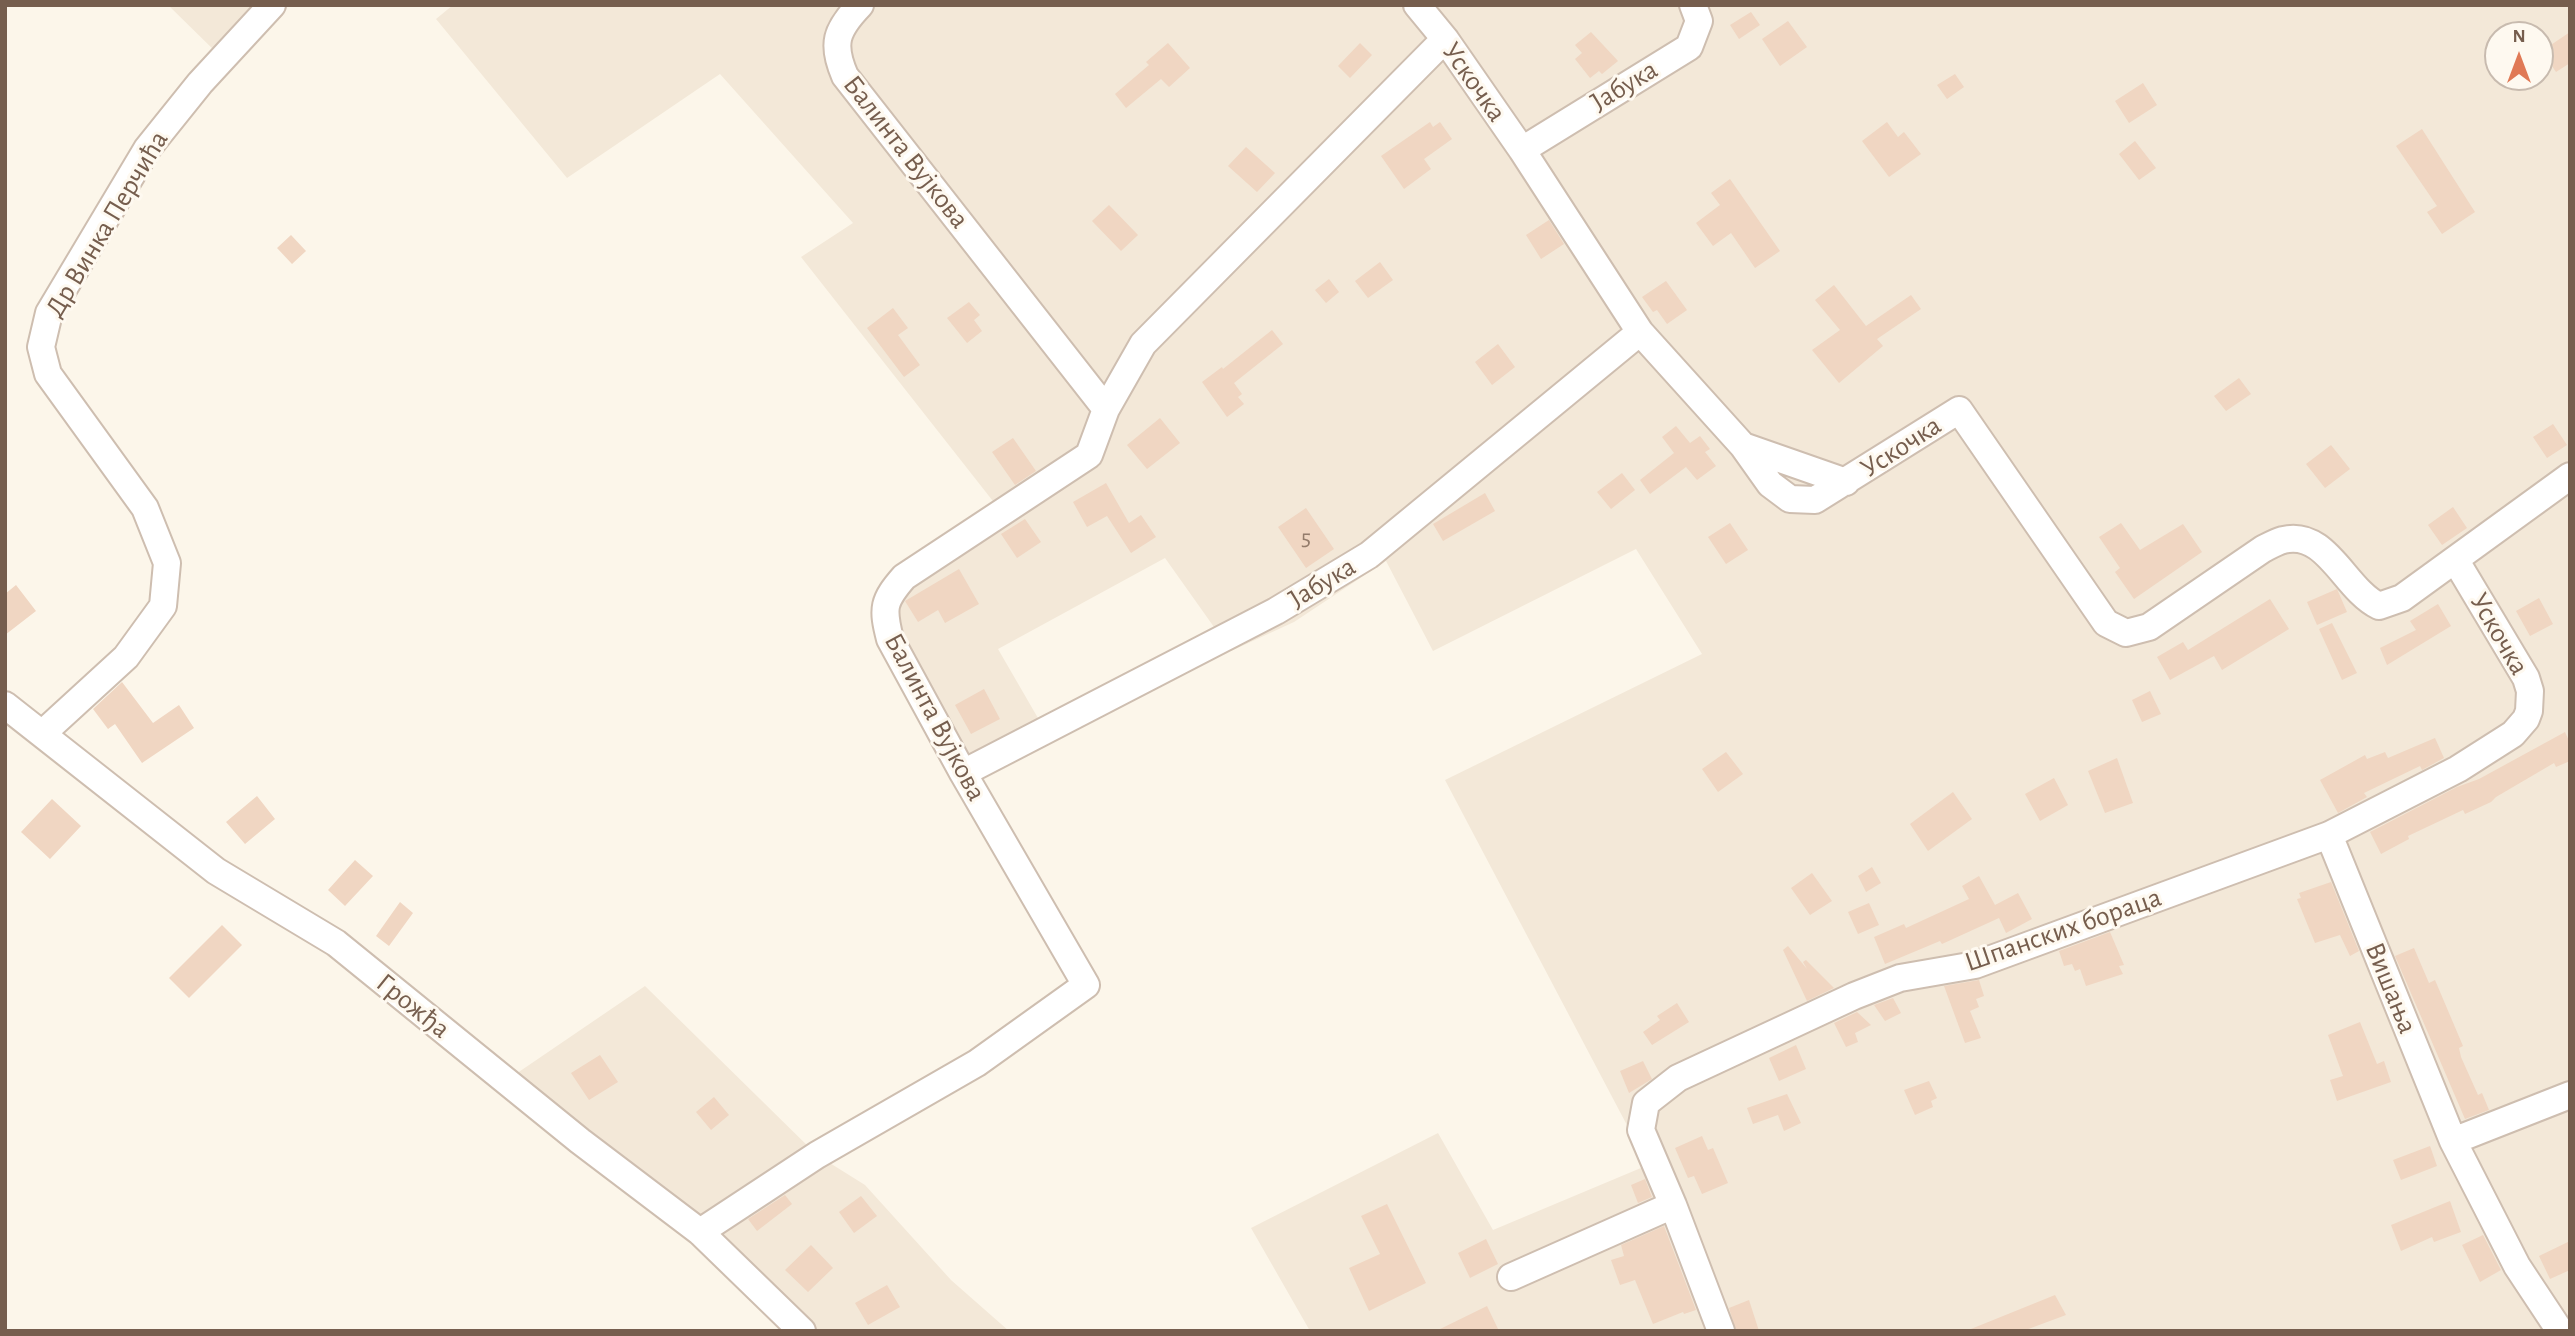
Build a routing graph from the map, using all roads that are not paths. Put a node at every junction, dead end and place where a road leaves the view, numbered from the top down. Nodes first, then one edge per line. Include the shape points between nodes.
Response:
1 (272, 5) edge
2 (860, 5) edge
3 (1417, 5) edge
4 (1693, 5) edge
5 (1445, 39) junction
6 (1522, 150) junction
7 (1640, 332) junction
8 (1106, 409) junction
9 (2570, 476) edge
10 (2456, 561) junction
11 (5, 705) edge
12 (2529, 711) joint
13 (43, 733) junction
14 (963, 773) junction
15 (2329, 835) junction
16 (2570, 1095) edge
17 (2453, 1142) junction
18 (1673, 1205) junction
19 (699, 1232) junction
20 (1511, 1278) dead end
21 (803, 1331) edge
22 (1721, 1331) edge
23 (2560, 1331) edge

1 - 13 street, Др Винка Перчића via 147,149 49,313 41,347 48,374 145,508 167,563 163,606 126,657
2 - 8 street, Балинта Вујкова via 838,36 836,57 845,76
3 - 5 street, Ускочка
4 - 6 street, Јабука via 1699,21 1689,47
5 - 6 street, Ускочка
5 - 8 street via 1143,344
6 - 7 street, Ускочка
7 - 10 street, Ускочка via 1742,446 1846,482 1959,410 2106,623 2126,633 2149,627 2283,540 2318,545 2365,599 2379,606 2402,598
7 - 14 street, Јабука via 1369,555 1276,611
8 - 14 street, Балинта Вујкова via 1089,455 904,577 889,594 884,617 890,639
9 - 10 street, Ускочка
10 - 12 street, Ускочка via 2526,678
11 - 13 street, Грожђа
12 - 15 street, Шпанских бораца via 2520,727 2492,749
13 - 19 street, Грожђа via 216,871 337,943 580,1142
14 - 19 street, Балинта Вујкова via 1086,985 978,1063 817,1155
15 - 17 street, Вишања
15 - 18 street, Шпанских бораца via 1975,965 1900,978 1678,1078 1646,1103 1642,1130
16 - 17 street
17 - 23 street, Вишања via 2517,1266
18 - 20 street
18 - 22 street, Шпанских бораца
19 - 21 street, Грожђа

